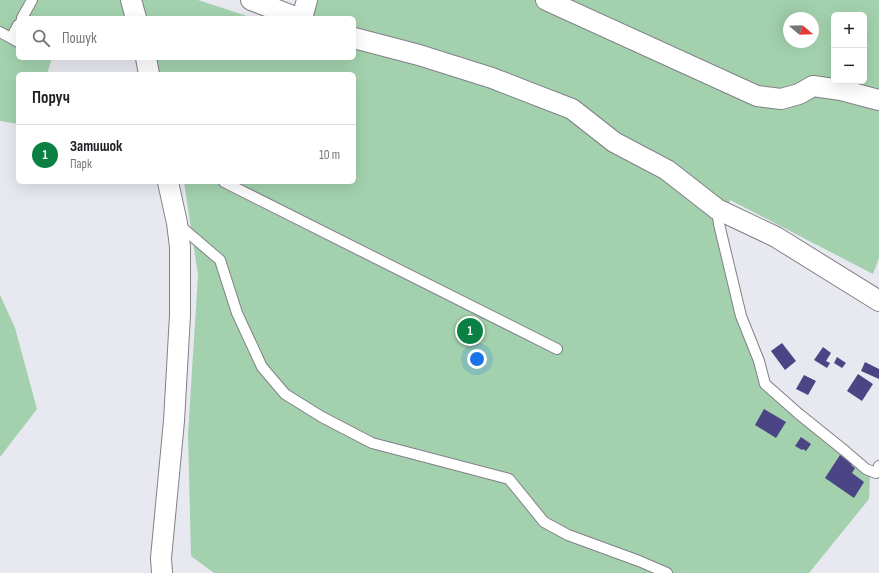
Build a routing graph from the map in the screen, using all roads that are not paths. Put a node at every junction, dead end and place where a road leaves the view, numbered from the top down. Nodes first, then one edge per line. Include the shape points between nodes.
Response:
1 (32, 0) edge
2 (131, 0) edge
3 (250, 0) edge
4 (307, 0) edge
5 (546, 0) edge
6 (23, 16) edge
7 (135, 16) edge
8 (293, 16) edge
9 (303, 16) edge
10 (0, 32) edge
11 (356, 38) edge
12 (14, 40) edge
13 (146, 60) edge
14 (149, 72) edge
15 (879, 100) edge
16 (168, 184) edge
17 (228, 184) edge
18 (716, 209) junction
19 (177, 223) junction
20 (879, 301) edge
21 (557, 349) dead end
22 (879, 466) edge
23 (162, 573) edge
24 (667, 573) edge

1 - 6 lane
2 - 7 street
3 - 8 street
4 - 9 street
5 - 15 street via 757,96 781,99 799,94 813,86
10 - 12 lane
11 - 18 street via 419,54 484,75 572,109 614,142 667,170
13 - 14 street
16 - 19 street
17 - 21 lane
18 - 20 street via 776,237
18 - 22 lane via 741,316 765,384 866,469 876,473
19 - 23 street via 180,247 180,315 174,421 161,558
19 - 24 lane via 220,260 237,313 262,367 285,394 372,443 508,479 544,522 568,535

